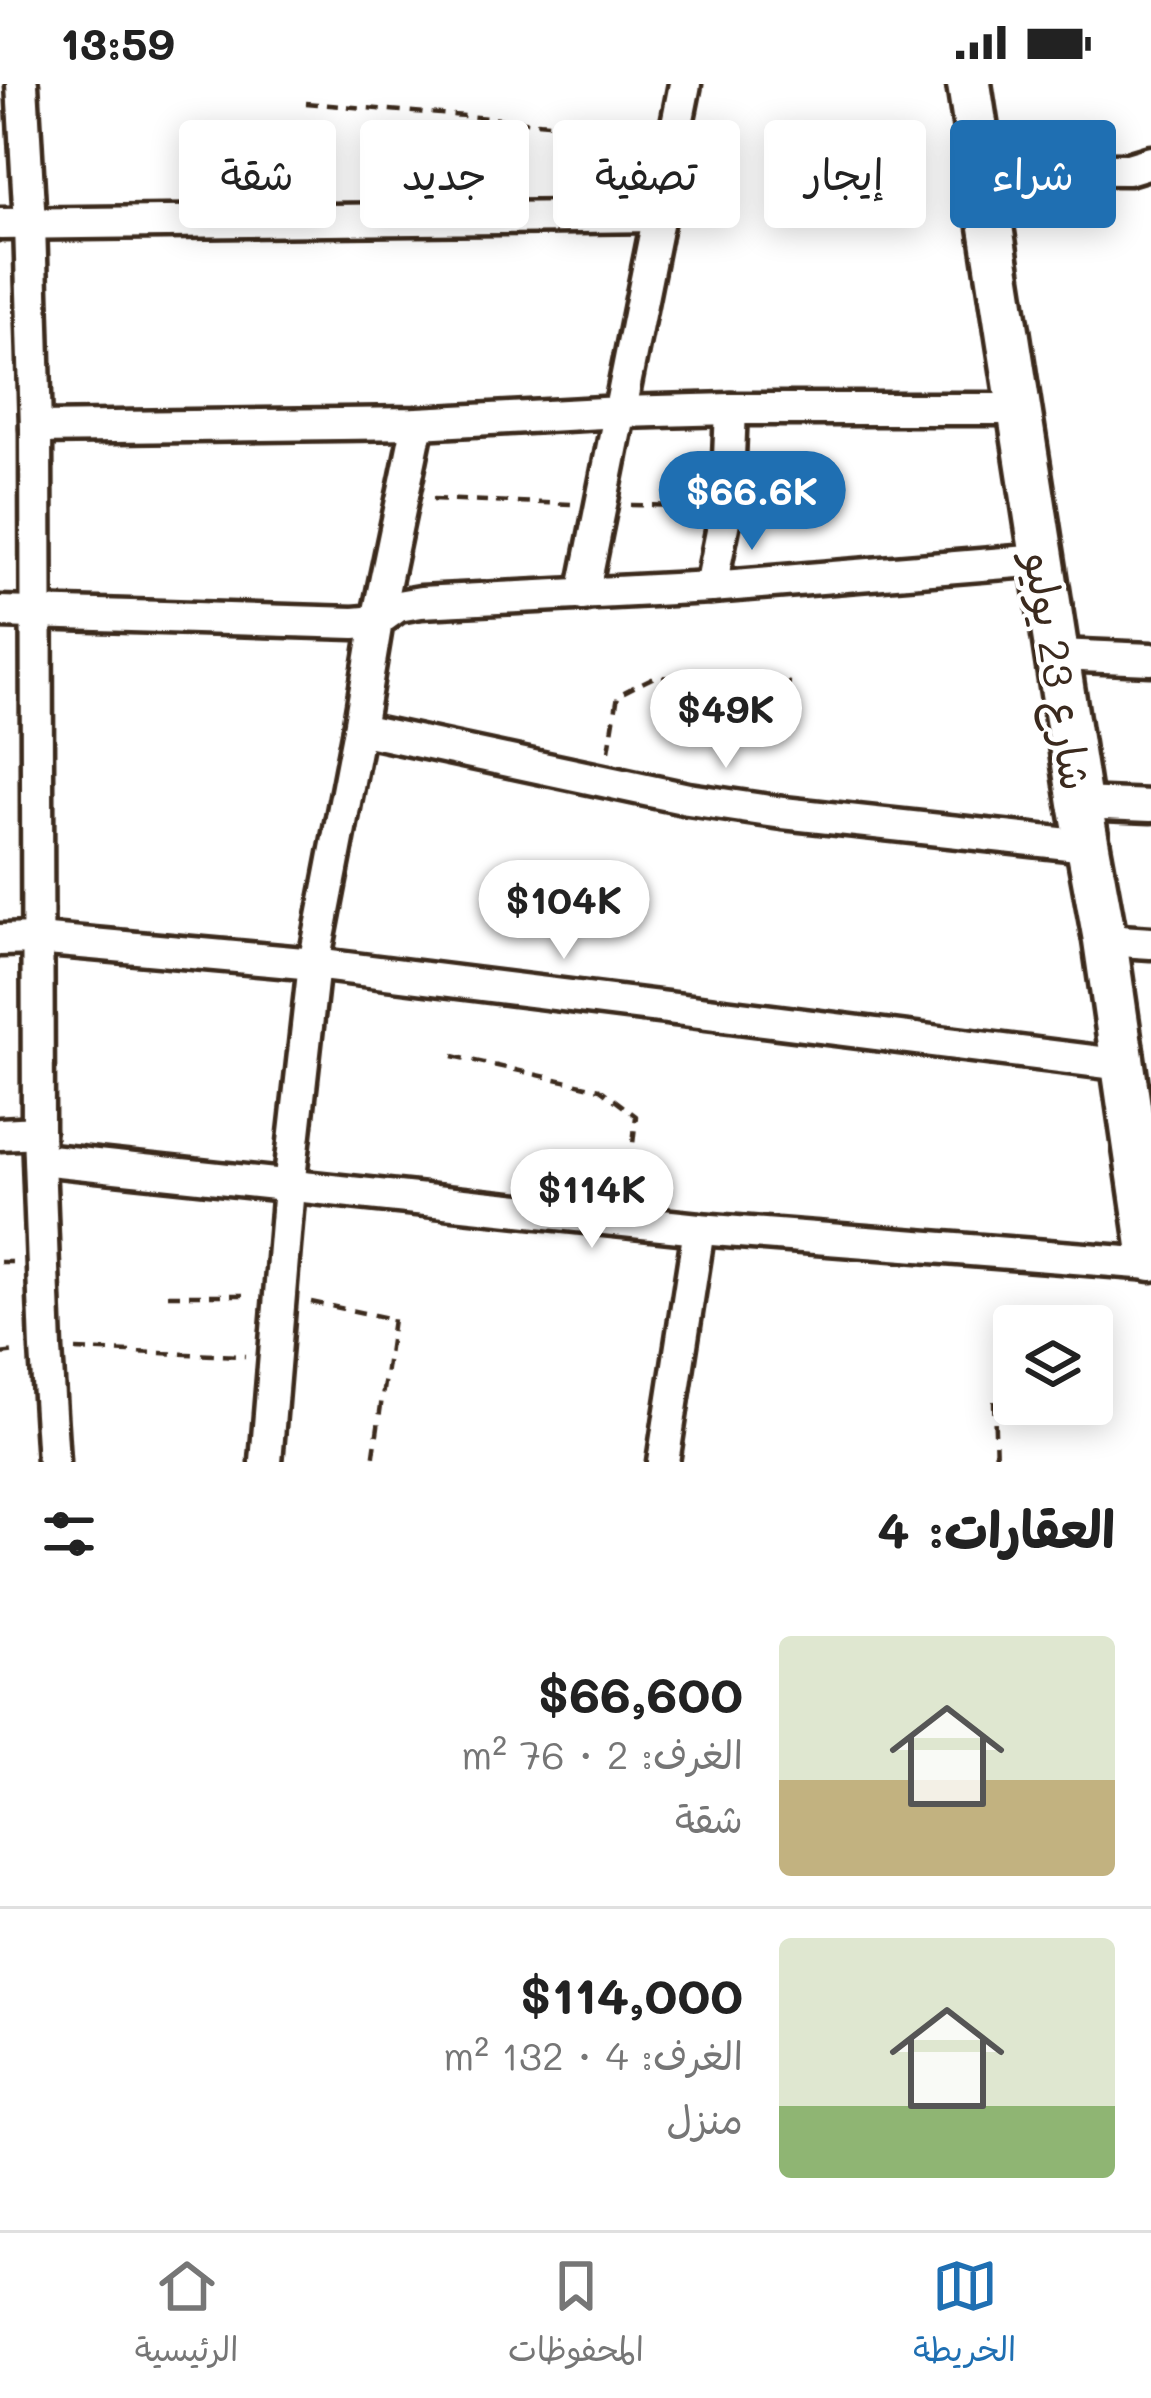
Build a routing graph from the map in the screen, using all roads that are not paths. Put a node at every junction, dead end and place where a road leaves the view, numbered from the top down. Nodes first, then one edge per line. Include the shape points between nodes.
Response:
1 (22, 84) edge
2 (685, 84) edge
3 (969, 84) edge
4 (678, 120) edge
5 (974, 120) edge
6 (1151, 162) edge
7 (1116, 169) edge
8 (553, 217) edge
9 (15, 224) edge
10 (657, 228) edge
11 (990, 228) edge
12 (731, 409) junction
13 (1018, 409) junction
14 (621, 412) junction
15 (418, 423) junction
16 (36, 428) junction
17 (1042, 560) junction
18 (711, 587) junction
19 (583, 596) junction
20 (0, 612) edge
21 (37, 613) junction
22 (376, 621) junction
23 (1058, 656) junction
24 (1151, 659) edge
25 (359, 729) junction
26 (1080, 802) junction
27 (1151, 806) edge
28 (1087, 845) junction
29 (37, 939) junction
30 (0, 940) edge
31 (1105, 940) junction
32 (1151, 943) edge
33 (314, 964) junction
34 (1124, 1065) junction
35 (0, 1134) edge
36 (39, 1146) junction
37 (289, 1187) junction
38 (699, 1229) junction
39 (1151, 1261) edge
40 (53, 1462) edge
41 (266, 1462) edge
42 (663, 1462) edge

1 - 9 street
2 - 4 street
3 - 5 street, شارع 23 يوليو
6 - 7 street
8 - 9 street
9 - 16 street
10 - 14 street
11 - 13 street, شارع 23 يوليو
12 - 13 street
12 - 14 street
12 - 18 street via 727,506
13 - 17 street, شارع 23 يوليو
14 - 15 street
14 - 19 street
15 - 16 street
15 - 22 street
16 - 21 street
17 - 18 street
17 - 23 street, شارع 23 يوليو
18 - 19 street
19 - 22 street via 406,604
20 - 21 street
21 - 22 street
21 - 29 street
22 - 25 street
23 - 24 street
23 - 26 street, شارع 23 يوليو
25 - 28 street via 688,799
25 - 33 street
26 - 27 street
26 - 28 street, شارع 23 يوليو
28 - 31 street, شارع 23 يوليو
29 - 30 street
29 - 33 street
29 - 36 street
31 - 32 street
31 - 34 street, شارع 23 يوليو
33 - 34 street
33 - 37 street
34 - 39 street, شارع 23 يوليو
35 - 36 street
36 - 37 street
36 - 40 street
37 - 38 street
37 - 41 street
38 - 39 street
38 - 42 street

